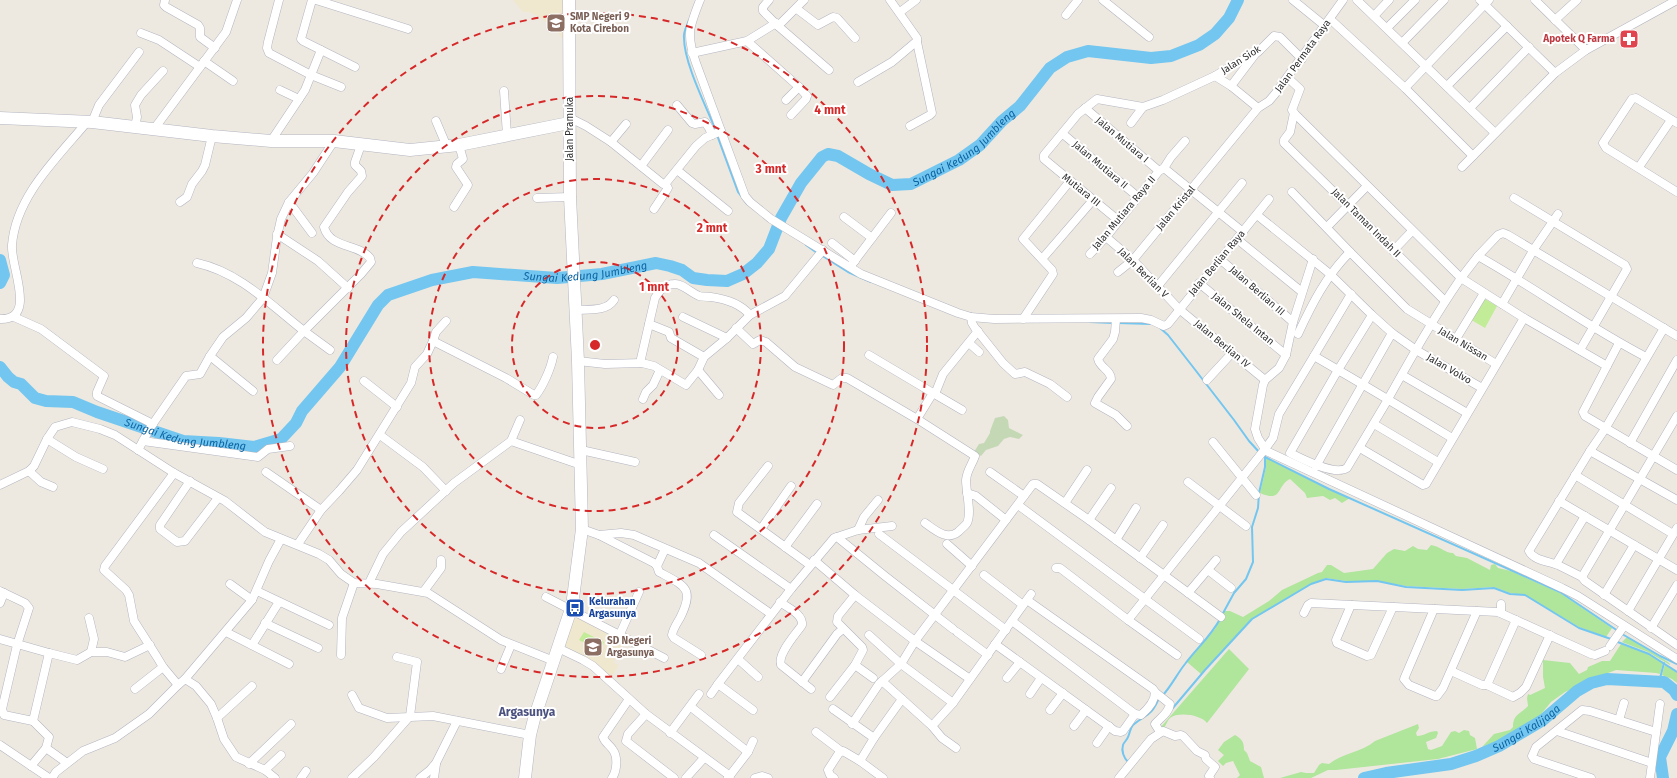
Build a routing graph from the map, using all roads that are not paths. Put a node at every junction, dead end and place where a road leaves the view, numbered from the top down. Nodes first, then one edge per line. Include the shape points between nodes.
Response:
1 (165, 0) edge
2 (237, 0) edge
3 (279, 0) edge
4 (312, 0) edge
5 (316, 0) edge
6 (569, 0) edge
7 (700, 0) edge
8 (769, 0) edge
9 (804, 0) edge
10 (890, 0) edge
11 (916, 0) edge
12 (1078, 0) edge
13 (1103, 0) edge
14 (1118, 0) edge
15 (1343, 0) edge
16 (1357, 0) edge
17 (1390, 0) edge
18 (1415, 0) edge
19 (1444, 0) edge
20 (1535, 0) edge
21 (1577, 0) edge
22 (1677, 0) edge
23 (1296, 1) edge
24 (1485, 1) edge
25 (1112, 7) junction
26 (797, 8) junction
27 (900, 12) junction
28 (1066, 15) dead end
29 (1374, 16) junction
30 (1330, 19) junction
31 (1555, 20) junction
32 (777, 25) junction
33 (1325, 26) junction
34 (1507, 26) junction
35 (1387, 28) junction
36 (408, 29) dead end
37 (141, 33) dead end
38 (855, 38) dead end
39 (1149, 38) dead end
40 (747, 41) junction
41 (917, 42) junction
42 (1402, 43) junction
43 (215, 48) junction
44 (1529, 48) junction
45 (321, 50) junction
46 (1586, 50) junction
47 (138, 52) dead end
48 (1258, 52) junction
49 (692, 53) junction
50 (1302, 58) junction
51 (202, 64) junction
52 (1426, 66) junction
53 (355, 67) dead end
54 (829, 70) dead end
55 (163, 71) dead end
56 (1555, 73) junction
57 (311, 75) junction
58 (1215, 76) junction
59 (1288, 78) junction
60 (233, 81) dead end
61 (858, 82) dead end
62 (799, 86) junction
63 (1231, 86) junction
64 (1447, 86) junction
65 (341, 88) dead end
66 (1405, 88) junction
67 (280, 90) dead end
68 (504, 91) dead end
69 (299, 99) junction
70 (786, 100) dead end
71 (677, 105) dead end
72 (1142, 107) junction
73 (1085, 108) junction
74 (1258, 108) junction
75 (1470, 108) junction
76 (1294, 113) junction
77 (791, 115) dead end
78 (0, 118) edge
79 (436, 121) dead end
80 (570, 121) junction
81 (1674, 121) edge
82 (90, 122) junction
83 (1132, 123) dead end
84 (626, 124) dead end
85 (910, 126) dead end
86 (135, 127) junction
87 (154, 129) junction
88 (668, 130) dead end
89 (716, 133) junction
90 (1495, 133) junction
91 (1063, 134) junction
92 (507, 135) junction
93 (212, 136) junction
94 (271, 141) junction
95 (1185, 141) dead end
96 (334, 142) junction
97 (611, 142) junction
98 (361, 145) junction
99 (453, 146) junction
100 (1221, 156) joint
101 (1473, 156) junction
102 (641, 166) junction
103 (1462, 167) dead end
104 (1639, 167) junction
105 (677, 170) junction
106 (1162, 170) junction
107 (1070, 181) junction
108 (1242, 183) dead end
109 (665, 184) junction
110 (1367, 186) junction
111 (1191, 189) junction
112 (1292, 192) dead end
113 (1677, 192) edge
114 (570, 197) junction
115 (1138, 197) junction
116 (538, 198) dead end
117 (1514, 198) dead end
118 (1269, 199) dead end
119 (1093, 200) junction
120 (180, 202) dead end
121 (289, 202) junction
122 (1348, 205) junction
123 (454, 207) dead end
124 (654, 209) dead end
125 (728, 211) dead end
126 (1219, 212) junction
127 (891, 213) dead end
128 (1257, 215) junction
129 (844, 217) dead end
130 (1555, 217) junction
131 (1119, 220) junction
132 (1327, 227) junction
133 (1412, 231) junction
134 (1243, 232) junction
135 (312, 233) dead end
136 (277, 234) junction
137 (1106, 237) junction
138 (872, 238) junction
139 (1238, 239) junction
140 (832, 243) dead end
141 (1534, 249) junction
142 (1393, 251) junction
143 (821, 252) junction
144 (1350, 252) junction
145 (1090, 254) dead end
146 (1478, 256) junction
147 (1042, 259) junction
148 (1313, 259) junction
149 (1133, 260) junction
150 (1221, 260) junction
151 (197, 263) dead end
152 (852, 264) junction
153 (1118, 272) dead end
154 (1330, 274) junction
155 (1461, 278) junction
156 (1516, 278) junction
157 (1200, 283) junction
158 (1157, 287) junction
159 (348, 288) junction
160 (1302, 292) junction
161 (1484, 293) junction
162 (1351, 294) junction
163 (1612, 296) junction
164 (263, 298) junction
165 (614, 300) dead end
166 (1445, 301) junction
167 (1502, 304) junction
168 (575, 305) junction
169 (1179, 309) junction
170 (750, 315) junction
171 (1372, 315) junction
172 (14, 317) junction
173 (683, 317) dead end
174 (971, 317) junction
175 (1524, 318) junction
176 (2, 319) edge
177 (1023, 319) junction
178 (446, 321) dead end
179 (1116, 321) junction
180 (1293, 322) junction
181 (649, 324) junction
182 (1430, 324) junction
183 (1593, 327) junction
184 (736, 328) junction
185 (1664, 328) junction
186 (304, 331) junction
187 (978, 331) junction
188 (1392, 333) junction
189 (1298, 334) dead end
190 (1677, 336) edge
191 (727, 338) junction
192 (1456, 339) junction
193 (433, 341) junction
194 (969, 343) junction
195 (1619, 343) junction
196 (330, 350) dead end
197 (1416, 350) junction
198 (1580, 350) junction
199 (979, 352) dead end
200 (1232, 353) junction
201 (1286, 354) junction
202 (869, 355) dead end
203 (210, 356) junction
204 (704, 356) junction
205 (1314, 356) junction
206 (553, 357) dead end
207 (1646, 357) junction
208 (277, 360) dead end
209 (1677, 360) edge
210 (578, 361) junction
211 (640, 363) junction
212 (1496, 364) junction
213 (1607, 366) junction
214 (660, 370) junction
215 (698, 370) junction
216 (1338, 370) junction
217 (1402, 375) junction
218 (1207, 380) dead end
219 (1265, 380) junction
220 (364, 381) dead end
221 (1363, 384) junction
222 (1482, 388) junction
223 (253, 391) dead end
224 (934, 394) junction
225 (719, 395) dead end
226 (1067, 397) dead end
227 (643, 399) dead end
228 (1388, 399) junction
229 (397, 407) junction
230 (962, 410) dead end
231 (1467, 413) junction
232 (1677, 416) edge
233 (917, 419) junction
234 (520, 420) dead end
235 (1374, 424) junction
236 (152, 426) junction
237 (1127, 426) dead end
238 (1605, 429) junction
239 (380, 434) junction
240 (1452, 438) junction
241 (47, 439) junction
242 (144, 440) junction
243 (511, 441) junction
244 (1213, 442) dead end
245 (1630, 443) junction
246 (290, 446) dead end
247 (1360, 448) junction
248 (138, 450) junction
249 (581, 450) junction
250 (1263, 451) junction
251 (1590, 451) junction
252 (1288, 457) junction
253 (1654, 457) junction
254 (635, 462) dead end
255 (1438, 462) junction
256 (581, 465) junction
257 (768, 466) dead end
258 (1316, 466) junction
259 (104, 469) dead end
260 (1087, 470) dead end
261 (1677, 470) edge
262 (29, 471) junction
263 (174, 472) junction
264 (266, 472) dead end
265 (990, 472) dead end
266 (1575, 475) junction
267 (1241, 478) junction
268 (1641, 479) junction
269 (190, 481) junction
270 (1188, 482) dead end
271 (0, 485) edge
272 (791, 486) dead end
273 (53, 488) dead end
274 (1111, 488) dead end
275 (446, 491) junction
276 (967, 493) junction
277 (1256, 495) dead end
278 (1024, 496) junction
279 (218, 498) junction
280 (878, 500) dead end
281 (1677, 500) edge
282 (1559, 501) junction
283 (1064, 502) junction
284 (817, 504) dead end
285 (1018, 505) junction
286 (1220, 506) junction
287 (1624, 506) junction
288 (1136, 508) dead end
289 (320, 510) junction
290 (1585, 516) junction
291 (1006, 520) junction
292 (1089, 520) junction
293 (925, 523) dead end
294 (1164, 525) dead end
295 (892, 526) dead end
296 (1246, 526) dead end
297 (582, 529) junction
298 (761, 529) junction
299 (858, 530) junction
300 (1610, 530) junction
301 (1675, 531) edge
302 (879, 534) dead end
303 (599, 535) junction
304 (714, 535) dead end
305 (837, 537) junction
306 (281, 539) junction
307 (1116, 540) junction
308 (298, 544) junction
309 (947, 544) dead end
310 (1634, 545) junction
311 (785, 547) junction
312 (665, 549) junction
313 (1140, 558) junction
314 (441, 560) dead end
315 (1216, 560) dead end
316 (1659, 560) junction
317 (812, 563) junction
318 (1556, 564) junction
319 (657, 566) junction
320 (972, 566) junction
321 (1056, 568) dead end
322 (1208, 570) junction
323 (1677, 570) edge
324 (984, 575) dead end
325 (1164, 575) junction
326 (1582, 577) junction
327 (354, 583) junction
328 (369, 583) junction
329 (230, 584) dead end
330 (1677, 585) edge
331 (1231, 588) dead end
332 (790, 589) junction
333 (954, 590) junction
334 (257, 591) junction
335 (424, 591) junction
336 (2, 592) edge
337 (639, 592) dead end
338 (1188, 594) junction
339 (855, 595) junction
340 (1604, 595) junction
341 (546, 597) dead end
342 (1145, 599) junction
343 (252, 600) junction
344 (1027, 600) junction
345 (279, 602) junction
346 (780, 602) junction
347 (0, 603) edge
348 (1501, 604) dead end
349 (1351, 605) junction
350 (1393, 607) junction
351 (571, 609) junction
352 (1434, 609) junction
353 (1477, 611) junction
354 (1628, 611) junction
355 (1304, 613) dead end
356 (1501, 613) junction
357 (771, 614) junction
358 (936, 615) junction
359 (89, 618) dead end
360 (1221, 618) dead end
361 (1128, 620) junction
362 (1516, 620) junction
363 (1012, 621) junction
364 (265, 623) junction
365 (329, 625) dead end
366 (1622, 628) junction
367 (1651, 628) junction
368 (843, 629) junction
369 (1006, 630) junction
370 (226, 632) junction
371 (620, 634) junction
372 (869, 635) dead end
373 (1550, 635) junction
374 (0, 639) edge
375 (1199, 639) dead end
376 (915, 641) junction
377 (511, 644) junction
378 (995, 644) junction
379 (18, 645) junction
380 (150, 645) junction
381 (252, 645) junction
382 (1677, 645) edge
383 (318, 648) dead end
384 (558, 648) junction
385 (91, 652) junction
386 (49, 653) junction
387 (701, 654) dead end
388 (341, 655) dead end
389 (988, 655) junction
390 (1676, 655) edge
391 (1177, 656) dead end
392 (397, 657) dead end
393 (664, 658) dead end
394 (738, 659) junction
395 (554, 661) junction
396 (1020, 662) junction
397 (289, 664) dead end
398 (855, 664) junction
399 (901, 664) junction
400 (163, 667) junction
401 (501, 669) dead end
402 (1450, 671) junction
403 (758, 677) dead end
404 (873, 678) dead end
405 (1007, 678) dead end
406 (1042, 678) junction
407 (185, 679) junction
408 (970, 679) junction
409 (882, 681) junction
410 (802, 682) junction
411 (718, 684) junction
412 (178, 685) junction
413 (1487, 685) junction
414 (252, 686) dead end
415 (135, 689) dead end
416 (811, 689) dead end
417 (1155, 692) junction
418 (1063, 693) junction
419 (699, 694) dead end
420 (711, 694) dead end
421 (1030, 694) dead end
422 (352, 695) dead end
423 (830, 697) dead end
424 (630, 699) junction
425 (902, 699) junction
426 (953, 703) junction
427 (1624, 703) dead end
428 (1660, 704) dead end
429 (691, 707) junction
430 (833, 709) dead end
431 (753, 710) dead end
432 (1050, 710) dead end
433 (1086, 710) junction
434 (646, 714) junction
435 (1135, 714) junction
436 (410, 716) junction
437 (218, 718) junction
438 (1619, 720) junction
439 (32, 721) junction
440 (457, 721) junction
441 (291, 724) dead end
442 (852, 724) junction
443 (932, 726) junction
444 (1074, 726) dead end
445 (1109, 726) junction
446 (1158, 730) junction
447 (816, 732) dead end
448 (1556, 732) junction
449 (1656, 732) junction
450 (670, 733) junction
451 (530, 735) junction
452 (874, 738) junction
453 (753, 741) dead end
454 (1097, 743) dead end
455 (0, 745) edge
456 (46, 748) junction
457 (956, 748) dead end
458 (841, 751) junction
459 (748, 752) junction
460 (281, 755) dead end
461 (704, 758) junction
462 (860, 762) junction
463 (67, 763) junction
464 (436, 763) junction
465 (1652, 763) junction
466 (249, 764) junction
467 (31, 766) junction
468 (265, 770) junction
469 (1569, 775) edge
470 (729, 777) edge
471 (49, 778) edge
472 (52, 778) edge
473 (275, 778) edge
474 (352, 778) edge
475 (420, 778) edge
476 (434, 778) edge
477 (525, 778) edge
478 (612, 778) edge
479 (674, 778) edge
480 (686, 778) edge
481 (755, 778) edge
482 (768, 778) edge
483 (834, 778) edge
484 (883, 778) edge
485 (1119, 778) edge
486 (1210, 778) edge
487 (1591, 778) edge
488 (1650, 778) edge

1 - 43 street via 166,7 198,25 200,37
2 - 43 street via 230,26
3 - 57 street via 266,48 269,53
4 - 45 street via 301,39
5 - 36 street
6 - 80 street, Jalan Pramuka
7 - 49 street via 689,31
8 - 32 street via 762,9
9 - 26 street
10 - 27 street
11 - 27 street
12 - 28 street
13 - 25 street
14 - 25 street
15 - 30 street, Jalan Permata Raya
16 - 29 street
17 - 29 street
18 - 35 street
19 - 42 street
20 - 31 street
21 - 31 street
22 - 46 street
23 - 33 street
24 - 34 street
24 - 52 street
25 - 39 street
26 - 32 street
26 - 38 street via 818,25 831,18 837,18
27 - 41 street
29 - 35 street
30 - 33 street, Jalan Permata Raya
30 - 66 street
31 - 46 street
32 - 40 street
32 - 54 street
33 - 50 street, Jalan Permata Raya
34 - 44 street
34 - 64 street
35 - 42 street
37 - 51 street
40 - 49 street
40 - 62 street
41 - 61 street via 892,62
41 - 85 street via 932,113
42 - 52 street
43 - 51 street
44 - 56 street
44 - 75 street
45 - 53 street
45 - 57 street
46 - 56 street
47 - 82 street via 99,105
48 - 50 street, Jalan Siok via 1274,36 1278,36
48 - 58 street, Jalan Siok
48 - 63 street
49 - 89 street
50 - 59 street, Jalan Permata Raya
51 - 60 street
51 - 87 street
52 - 64 street
52 - 66 street
55 - 86 street via 135,105
56 - 90 street
57 - 65 street
57 - 69 street
58 - 63 street
58 - 72 street, Jalan Siok via 1176,95
59 - 74 street, Jalan Permata Raya via 1269,101
59 - 76 street via 1300,89 1292,110
62 - 70 street
62 - 77 street via 807,98
63 - 74 street
64 - 75 street
66 - 101 street
67 - 69 street
68 - 92 street
69 - 94 street
71 - 89 street via 692,123 706,123
72 - 73 street via 1097,99
72 - 83 street
73 - 91 street
73 - 106 street, Jalan Mutiara I
74 - 100 street, Jalan Permata Raya
75 - 90 street
76 - 110 street
76 - 122 street, Jalan Taman Indah II via 1290,132 1284,140 1287,146
78 - 82 street
79 - 99 street
80 - 92 street
80 - 97 street
80 - 114 street, Jalan Pramuka
81 - 104 street
81 - 104 street via 1639,98 1634,98 1603,143 1606,148
82 - 86 street
82 - 172 street via 33,188 18,218 12,249 20,306
84 - 97 street
86 - 87 street
87 - 93 street
88 - 102 street
89 - 105 street via 696,146
89 - 143 street via 750,202
90 - 101 street
91 - 107 street, Mutiara III via 1043,158
91 - 115 street, Jalan Mutiara II
92 - 99 street
93 - 94 street
93 - 120 street via 202,172 192,184 188,197
94 - 96 street
95 - 106 street, Jalan Mutiara Raya II
96 - 98 street
96 - 121 street
97 - 102 street
98 - 99 street via 410,150
98 - 159 street via 355,165 362,176 324,227 336,242 365,253 370,258 370,264
99 - 123 street via 463,159 456,168 468,185
100 - 111 street, Jalan Kristal
101 - 103 street
102 - 109 street
104 - 113 street
105 - 109 street
105 - 125 street
106 - 111 street, Jalan Mutiara I
106 - 115 street, Jalan Mutiara Raya II
107 - 119 street, Mutiara III
107 - 147 street via 1023,239
108 - 126 street
109 - 124 street via 668,188
110 - 122 street
110 - 133 street
111 - 126 street, Jalan Mutiara I
111 - 149 street, Jalan Kristal
112 - 132 street, Jalan Nissan
114 - 116 street
114 - 168 street, Jalan Pramuka
115 - 131 street, Jalan Mutiara Raya II
117 - 130 street
118 - 128 street, Jalan Berlian Raya
119 - 131 street, Mutiara III
119 - 147 street
121 - 135 street
121 - 136 street
122 - 132 street
122 - 142 street, Jalan Taman Indah II
126 - 134 street, Jalan Mutiara I
126 - 158 street
127 - 138 street
128 - 134 street, Jalan Berlian Raya
128 - 148 street, Jalan Volvo
129 - 138 street
130 - 141 street
130 - 163 street via 1625,265 1627,269
131 - 137 street, Jalan Mutiara Raya II
132 - 144 street, Jalan Nissan
133 - 142 street
133 - 155 street
134 - 139 street, Jalan Berlian Raya
136 - 159 street via 318,261
136 - 164 street via 272,273
137 - 145 street, Jalan Mutiara Raya II
137 - 149 street, Jalan Berlian V
138 - 152 street
139 - 150 street, Jalan Berlian Raya
139 - 160 street
140 - 152 street
141 - 146 street via 1503,233
141 - 156 street
141 - 163 street
142 - 166 street, Jalan Taman Indah II
143 - 152 street
143 - 170 street via 785,296
144 - 154 street
144 - 182 street, Jalan Nissan via 1407,309
146 - 155 street
146 - 156 street
147 - 177 street via 1052,270 1053,276
148 - 154 street, Jalan Volvo
148 - 160 street
149 - 153 street, Jalan Kristal
149 - 158 street, Jalan Berlian V
150 - 157 street, Jalan Berlian Raya
150 - 180 street, Jalan Berlian III
151 - 164 street via 221,270
152 - 174 street via 861,274
154 - 162 street, Jalan Volvo
154 - 189 street
155 - 161 street
155 - 166 street
156 - 167 street
156 - 183 street
157 - 169 street, Jalan Berlian Raya
157 - 201 street, Jalan Shela Intan
158 - 169 street, Jalan Berlian V
159 - 186 street
160 - 180 street
161 - 167 street
161 - 192 street
162 - 171 street, Jalan Volvo
162 - 205 street
163 - 183 street
163 - 185 street
164 - 186 street
164 - 203 street via 246,318 223,337
165 - 168 street via 606,308
166 - 182 street
167 - 175 street
168 - 210 street, Jalan Pramuka
169 - 179 street, Jalan Berlian Raya via 1164,326 1141,318
169 - 200 street, Jalan Berlian IV
170 - 181 street via 734,302 700,296 680,285 672,284 657,293
170 - 184 street
171 - 188 street, Jalan Volvo
171 - 216 street
172 - 176 street
172 - 236 street via 41,329 104,376 96,392 97,396
173 - 191 street
174 - 177 street
174 - 187 street
175 - 198 street
175 - 212 street
177 - 179 street
178 - 193 street via 436,332
179 - 237 street via 1113,339 1098,359 1111,379 1095,403 1116,415
180 - 201 street
181 - 204 street via 670,332 671,338
181 - 211 street
182 - 192 street, Jalan Nissan
182 - 197 street
183 - 195 street
183 - 198 street
184 - 191 street
184 - 233 street via 753,344 760,340 766,342 798,368 833,385 842,378 847,378
185 - 190 street
185 - 207 street
186 - 196 street
186 - 208 street
187 - 194 street
187 - 226 street via 1015,374 1025,372 1050,384
188 - 197 street, Jalan Volvo
188 - 221 street
191 - 204 street
192 - 212 street, Jalan Nissan
193 - 206 street via 534,395 539,390
193 - 229 street via 427,354 415,367 411,383
194 - 199 street
194 - 224 street via 943,374
195 - 207 street
195 - 213 street
197 - 217 street
197 - 222 street, Jalan Volvo
198 - 213 street
200 - 218 street
200 - 219 street, Jalan Berlian IV
201 - 219 street via 1279,368
202 - 224 street
203 - 223 street
203 - 236 street via 200,374 186,376
204 - 215 street
205 - 216 street
205 - 250 street via 1279,414 1273,438
207 - 238 street
209 - 245 street
210 - 211 street via 605,364
210 - 249 street, Jalan Pramuka
211 - 214 street
212 - 222 street
213 - 238 street via 1583,412
214 - 215 street via 686,385
214 - 227 street
215 - 225 street
216 - 221 street
216 - 252 street
217 - 228 street
217 - 231 street
219 - 250 street via 1255,428
220 - 229 street
221 - 228 street
221 - 258 street
222 - 231 street
224 - 230 street via 953,400
224 - 233 street
228 - 235 street
228 - 240 street
229 - 239 street
231 - 240 street
232 - 253 street
233 - 276 street via 975,456 968,468
234 - 243 street
235 - 247 street
235 - 255 street
236 - 242 street
238 - 245 street
238 - 251 street
239 - 275 street via 430,473
239 - 289 street via 357,470
240 - 255 street
241 - 248 street via 55,427 72,422 116,435
241 - 259 street via 76,457
241 - 262 street
242 - 246 street via 258,457 268,449
242 - 248 street
243 - 256 street
243 - 275 street
244 - 267 street
245 - 253 street
247 - 255 street via 1423,484 1426,484
247 - 258 street via 1345,470
248 - 263 street
249 - 254 street
249 - 256 street, Jalan Pramuka
250 - 252 street
250 - 267 street
251 - 266 street
251 - 268 street
252 - 258 street
252 - 366 street via 1578,596
253 - 261 street
253 - 268 street
256 - 297 street, Jalan Pramuka
257 - 298 street via 737,509 737,512
260 - 283 street
262 - 271 street
262 - 273 street via 41,482
263 - 269 street
263 - 380 street via 104,569 126,590 134,621
264 - 289 street
265 - 278 street
266 - 282 street
266 - 287 street
267 - 277 street
267 - 286 street
268 - 281 street
268 - 287 street
269 - 279 street
269 - 279 street via 160,525 160,529 177,542 185,541
270 - 286 street
272 - 298 street
274 - 292 street
275 - 328 street via 401,532 383,554
276 - 291 street via 976,496
276 - 293 street via 967,524 954,535 941,534
278 - 283 street via 1033,484 1037,484
278 - 285 street
279 - 306 street via 258,527
280 - 299 street via 864,517
282 - 290 street
282 - 318 street via 1529,551 1539,559
283 - 292 street
284 - 311 street
285 - 291 street
285 - 342 street
286 - 296 street
286 - 325 street
287 - 300 street
287 - 301 street
288 - 307 street
289 - 308 street
290 - 300 street
290 - 318 street
291 - 320 street
292 - 307 street
294 - 313 street
295 - 299 street
297 - 303 street
297 - 351 street, Jalan Pramuka
298 - 311 street
299 - 305 street
300 - 310 street
300 - 326 street
301 - 316 street
302 - 333 street
303 - 312 street via 628,534
303 - 319 street
304 - 332 street
305 - 317 street via 831,540
305 - 358 street
306 - 308 street
306 - 334 street
307 - 313 street
308 - 327 street via 326,558
309 - 320 street
310 - 316 street
310 - 340 street
311 - 317 street
312 - 319 street
312 - 357 street via 706,568
313 - 325 street
314 - 335 street via 441,568
315 - 322 street
316 - 323 street
316 - 354 street
317 - 332 street
317 - 339 street
318 - 326 street
319 - 387 street via 660,572 687,591 687,604 672,636
320 - 333 street
321 - 361 street via 1060,568
322 - 331 street
322 - 338 street
324 - 344 street
325 - 338 street
325 - 342 street
326 - 340 street
327 - 328 street
327 - 388 street via 342,618
328 - 335 street
329 - 343 street
330 - 367 street
332 - 346 street
333 - 358 street
333 - 369 street
334 - 343 street
334 - 345 street
335 - 377 street
336 - 347 street
336 - 379 street via 25,603 28,608
337 - 371 street
338 - 360 street
339 - 368 street via 838,616 838,622
339 - 376 street
340 - 354 street
341 - 351 street
342 - 361 street
342 - 375 street
343 - 370 street
344 - 363 street
344 - 417 street
345 - 364 street
345 - 365 street
346 - 357 street
346 - 410 street via 798,615 803,622 781,654 780,662
348 - 356 street
349 - 350 street
349 - 350 street via 1336,640 1337,643 1367,656 1371,655
349 - 355 street via 1309,603
350 - 352 street
351 - 371 street
351 - 384 street, Jalan Pramuka
352 - 353 street
352 - 402 street via 1404,680 1409,685 1437,696
353 - 356 street
353 - 402 street
354 - 367 street
356 - 362 street
357 - 394 street
358 - 376 street
358 - 389 street
359 - 385 street via 94,639
361 - 391 street
362 - 373 street
362 - 413 street
363 - 369 street
363 - 435 street
364 - 381 street
364 - 383 street
366 - 373 street via 1609,647 1595,655
366 - 390 street
367 - 382 street
368 - 398 street via 862,647 862,654
368 - 410 street
369 - 378 street
370 - 381 street
370 - 407 street
371 - 393 street
372 - 399 street
373 - 413 street via 1526,687 1520,693 1513,697
374 - 379 street
376 - 399 street
376 - 408 street
377 - 395 street
377 - 401 street
378 - 389 street
378 - 396 street
379 - 386 street
379 - 439 street via 2,712 4,715
380 - 385 street via 125,657 107,652
380 - 400 street
381 - 397 street
384 - 395 street, Jalan Pramuka
384 - 424 street via 593,666
385 - 386 street via 77,660
386 - 439 street
389 - 408 street
392 - 436 street via 416,662
394 - 403 street
394 - 411 street
395 - 451 street, Jalan Pramuka
396 - 405 street
396 - 406 street
398 - 404 street
398 - 423 street
399 - 409 street
399 - 426 street
400 - 412 street
400 - 415 street
402 - 413 street
406 - 418 street
406 - 421 street
407 - 412 street
407 - 437 street via 193,683 204,695
408 - 426 street
409 - 425 street
409 - 442 street
410 - 416 street
411 - 420 street
411 - 431 street
412 - 463 street via 143,718 115,738 83,752
414 - 437 street
417 - 435 street via 1147,710 1142,715
417 - 446 street via 1167,700 1170,707
418 - 432 street
418 - 433 street
419 - 429 street
422 - 436 street via 357,706 364,711 390,718
424 - 434 street
424 - 478 street via 603,737 616,755
425 - 443 street
425 - 452 street
426 - 443 street
427 - 438 street
428 - 449 street
429 - 450 street
429 - 459 street
430 - 442 street
433 - 444 street
433 - 445 street
434 - 450 street
434 - 479 street via 628,734 626,741
435 - 445 street via 1121,732
436 - 440 street via 432,716
436 - 474 street
437 - 466 street via 221,733 230,750 236,757
438 - 448 street via 1582,710
438 - 449 street
439 - 456 street via 50,737
440 - 451 street
440 - 464 street
441 - 466 street
442 - 452 street
443 - 457 street via 942,738
445 - 454 street
446 - 485 street
446 - 486 street via 1175,736 1184,736 1197,751 1205,755 1215,767
447 - 458 street
448 - 465 street
448 - 469 street via 1536,747 1532,756
449 - 465 street
450 - 461 street
451 - 477 street, Jalan Pramuka
452 - 462 street
453 - 459 street
455 - 467 street
456 - 463 street
456 - 467 street
458 - 462 street
458 - 483 street via 828,770
459 - 470 street
460 - 468 street
461 - 470 street
461 - 480 street
462 - 484 street
463 - 472 street
464 - 475 street
464 - 476 street
465 - 488 street
466 - 468 street
467 - 471 street
468 - 473 street
469 - 487 street
481 - 482 street

